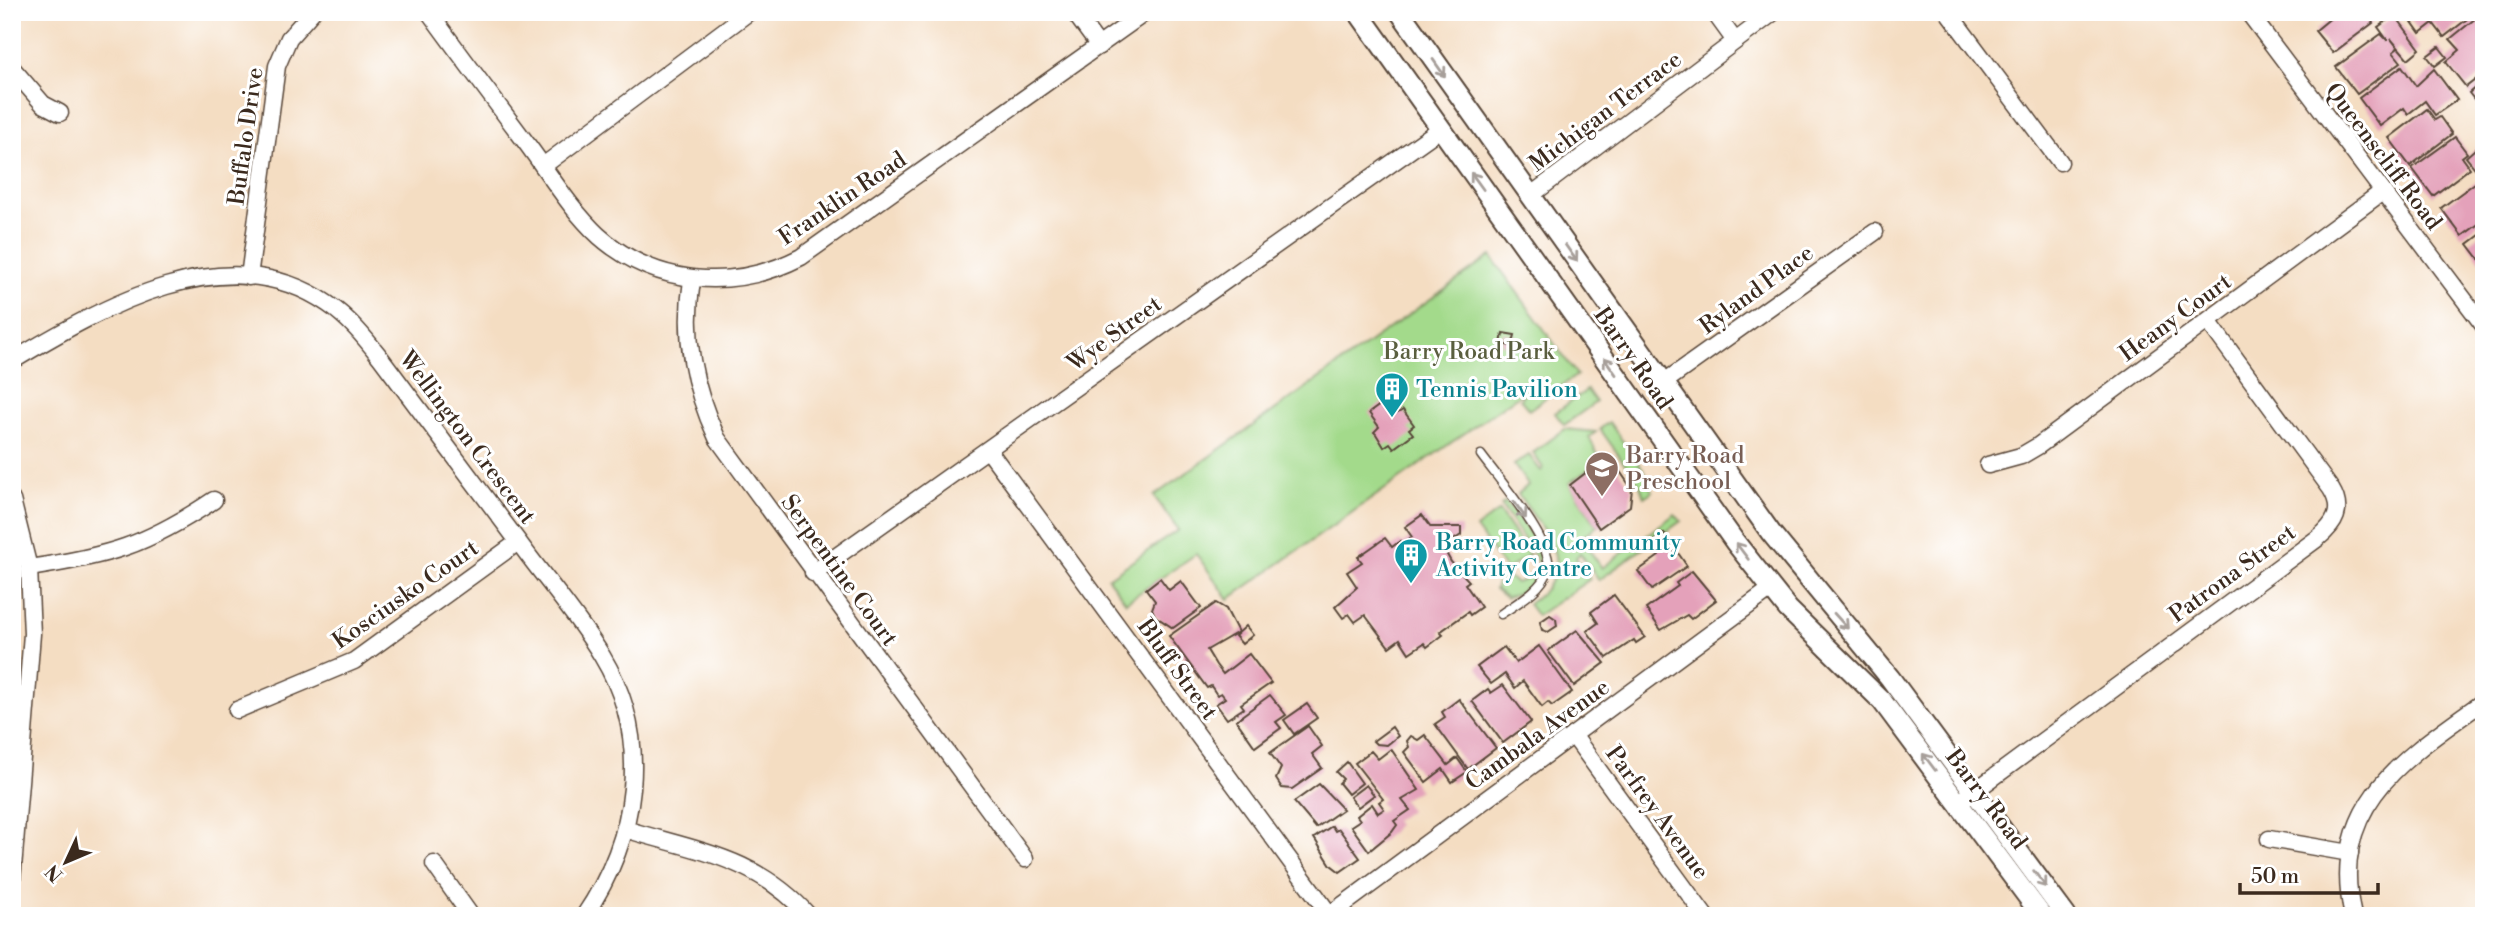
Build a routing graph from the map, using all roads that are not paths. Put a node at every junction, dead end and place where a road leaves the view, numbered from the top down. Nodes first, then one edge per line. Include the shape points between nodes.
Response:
1 (312, 12) edge
2 (429, 12) edge
3 (749, 12) edge
4 (1074, 12) edge
5 (1146, 12) edge
6 (1357, 12) edge
7 (1400, 12) edge
8 (1714, 12) edge
9 (1774, 12) edge
10 (1948, 12) edge
11 (2248, 12) edge
12 (1735, 41) junction
13 (1099, 46) junction
14 (12, 68) edge
15 (60, 113) dead end
16 (1440, 128) junction
17 (2060, 162) dead end
18 (543, 166) junction
19 (2382, 192) junction
20 (1530, 196) junction
21 (1875, 232) dead end
22 (249, 276) junction
23 (692, 279) junction
24 (2208, 321) junction
25 (2484, 326) edge
26 (12, 361) edge
27 (1663, 383) junction
28 (989, 451) junction
29 (1481, 455) dead end
30 (1988, 465) dead end
31 (12, 500) edge
32 (214, 500) dead end
33 (518, 542) junction
34 (29, 568) junction
35 (1798, 569) junction
36 (813, 573) junction
37 (1771, 589) junction
38 (1501, 614) dead end
39 (237, 710) dead end
40 (2481, 710) edge
41 (1573, 735) junction
42 (18, 739) edge
43 (1966, 797) junction
44 (625, 829) junction
45 (2269, 839) dead end
46 (2350, 853) junction
47 (1025, 859) dead end
48 (433, 864) dead end
49 (12, 881) edge
50 (1329, 915) edge
51 (471, 916) edge
52 (584, 916) edge
53 (809, 916) edge
54 (1705, 916) edge
55 (2042, 916) edge
56 (2066, 916) edge
57 (2353, 916) edge

1 - 22 street, Buffalo Drive via 289,38 277,66
2 - 18 street, Franklin Road
3 - 18 street
4 - 13 street
5 - 13 street, Franklin Road
6 - 16 street, Barry Road
7 -> 20 street, Barry Road
8 - 12 street
9 - 12 street, Michigan Terrace
10 - 17 street
11 - 19 street, Queenscliff Road
12 - 20 street, Michigan Terrace
13 - 23 street, Franklin Road via 801,257 756,276
14 - 15 street via 43,104
16 - 28 street, Wye Street
37 -> 16 street, Barry Road
18 - 23 street, Franklin Road via 600,237 637,262
19 - 24 street, Heany Court
19 - 25 street, Queenscliff Road
20 -> 27 street, Barry Road
21 - 27 street, Ryland Place
22 - 26 street, Wellington Crescent via 218,275 171,283 75,326
22 - 33 street, Wellington Crescent via 310,293 348,320
23 - 36 street, Serpentine Court via 687,326 705,412 730,459
24 - 30 street, Heany Court via 2038,446
24 - 43 street, Patrona Street via 2331,489 2338,506 2335,521
27 - 35 street, Barry Road
28 - 36 street, Wye Street
28 - 50 street, Bluff Street
29 -> 38 lane via 1542,541 1549,561 1538,587
31 - 34 street
32 - 34 street via 164,532 120,551
33 - 39 street, Kosciusko Court via 354,661
33 - 44 street, Wellington Crescent via 586,632 616,684 632,758
34 - 42 street via 32,634
35 - 37 street
35 -> 43 street, Barry Road via 1890,678
36 - 47 street, Serpentine Court
37 - 41 street, Cambala Avenue
43 -> 37 street, Barry Road via 1882,701
40 - 46 street via 2407,758 2379,785 2356,829
41 - 50 street, Cambala Avenue
41 - 54 street, Parfrey Avenue
42 - 49 street
43 - 55 street, Barry Road
43 -> 56 street, Barry Road
44 - 52 street, Wellington Crescent via 614,866
44 - 53 street via 747,866 777,883
45 - 46 street
46 - 57 street
48 - 51 street

